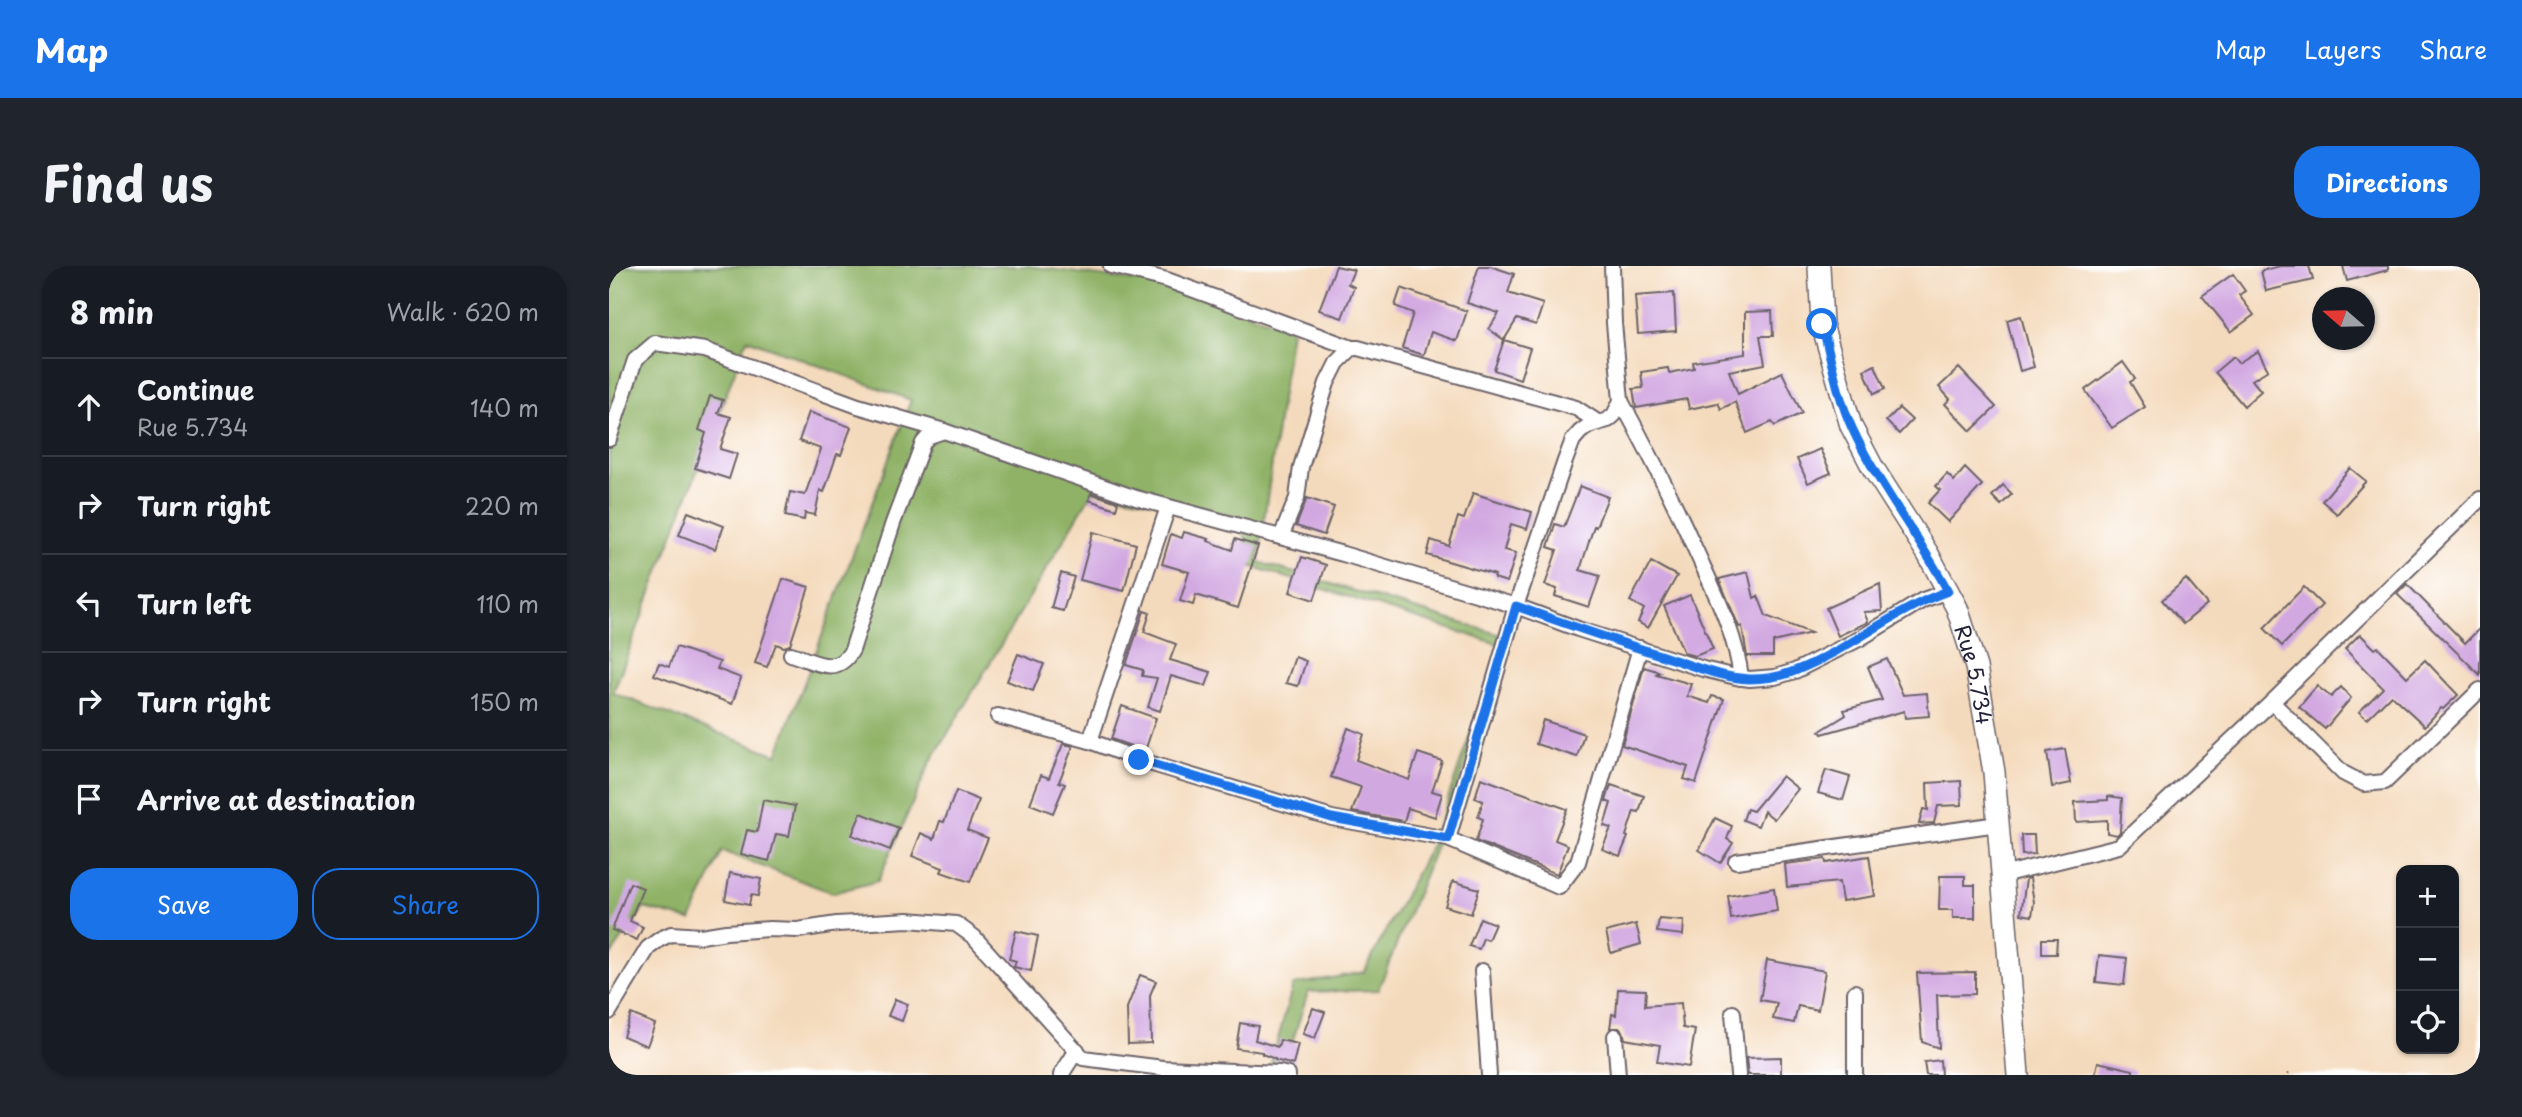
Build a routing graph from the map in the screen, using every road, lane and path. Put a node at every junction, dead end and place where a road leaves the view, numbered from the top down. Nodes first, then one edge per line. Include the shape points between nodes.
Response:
1 (1111, 266) edge
2 (1612, 266) edge
3 (1819, 266) edge
4 (1352, 348) junction
5 (1621, 401) junction
6 (1599, 423) junction
7 (944, 431) junction
8 (609, 439) edge
9 (2480, 499) edge
10 (1168, 507) junction
11 (1282, 537) junction
12 (1948, 591) junction
13 (1516, 606) junction
14 (1640, 648) junction
15 (791, 654) dead end
16 (1741, 677) junction
17 (2480, 690) edge
18 (2273, 702) junction
19 (998, 716) dead end
20 (1090, 741) junction
21 (1998, 824) junction
22 (1448, 839) junction
23 (1736, 861) dead end
24 (2002, 875) junction
25 (1482, 971) dead end
26 (1855, 992) dead end
27 (609, 1012) edge
28 (1733, 1013) dead end
29 (1615, 1037) dead end
30 (1077, 1050) junction
31 (1093, 1061) junction
32 (1061, 1075) edge
33 (1085, 1075) edge
34 (1288, 1075) edge
35 (1489, 1075) edge
36 (1618, 1075) edge
37 (1738, 1075) edge
38 (1855, 1075) edge
39 (2018, 1075) edge

1 - 4 street via 1167,280
2 - 5 street
3 - 12 street, Rue 5.734 via 1822,324 1851,426
4 - 6 street via 1576,408
4 - 11 street via 1327,383
5 - 6 street via 1613,415
5 - 16 street via 1719,600
6 - 13 street via 1573,440
7 - 8 street via 858,406 705,350 655,343 635,360
7 - 10 street
7 - 15 street via 923,443 846,660 827,666
9 - 18 street
10 - 11 street
10 - 20 street
11 - 13 street
12 - 16 street via 1923,600 1795,671 1775,677
12 - 21 street, Rue 5.734 via 1976,667
13 - 14 street
13 - 22 street
14 - 16 street
14 - 22 street via 1578,862 1559,887
17 - 18 street via 2385,782 2364,784 2343,773
18 - 24 street via 2119,846
19 - 20 street
20 - 22 street via 1332,818
21 - 23 street
21 - 24 street, Rue 5.734
24 - 39 street, Rue 5.734
25 - 35 street
26 - 38 street
27 - 30 street via 648,948 671,934 941,922 956,924 974,937
28 - 37 street
29 - 36 street
30 - 31 street
30 - 32 street
31 - 33 street
31 - 34 street

